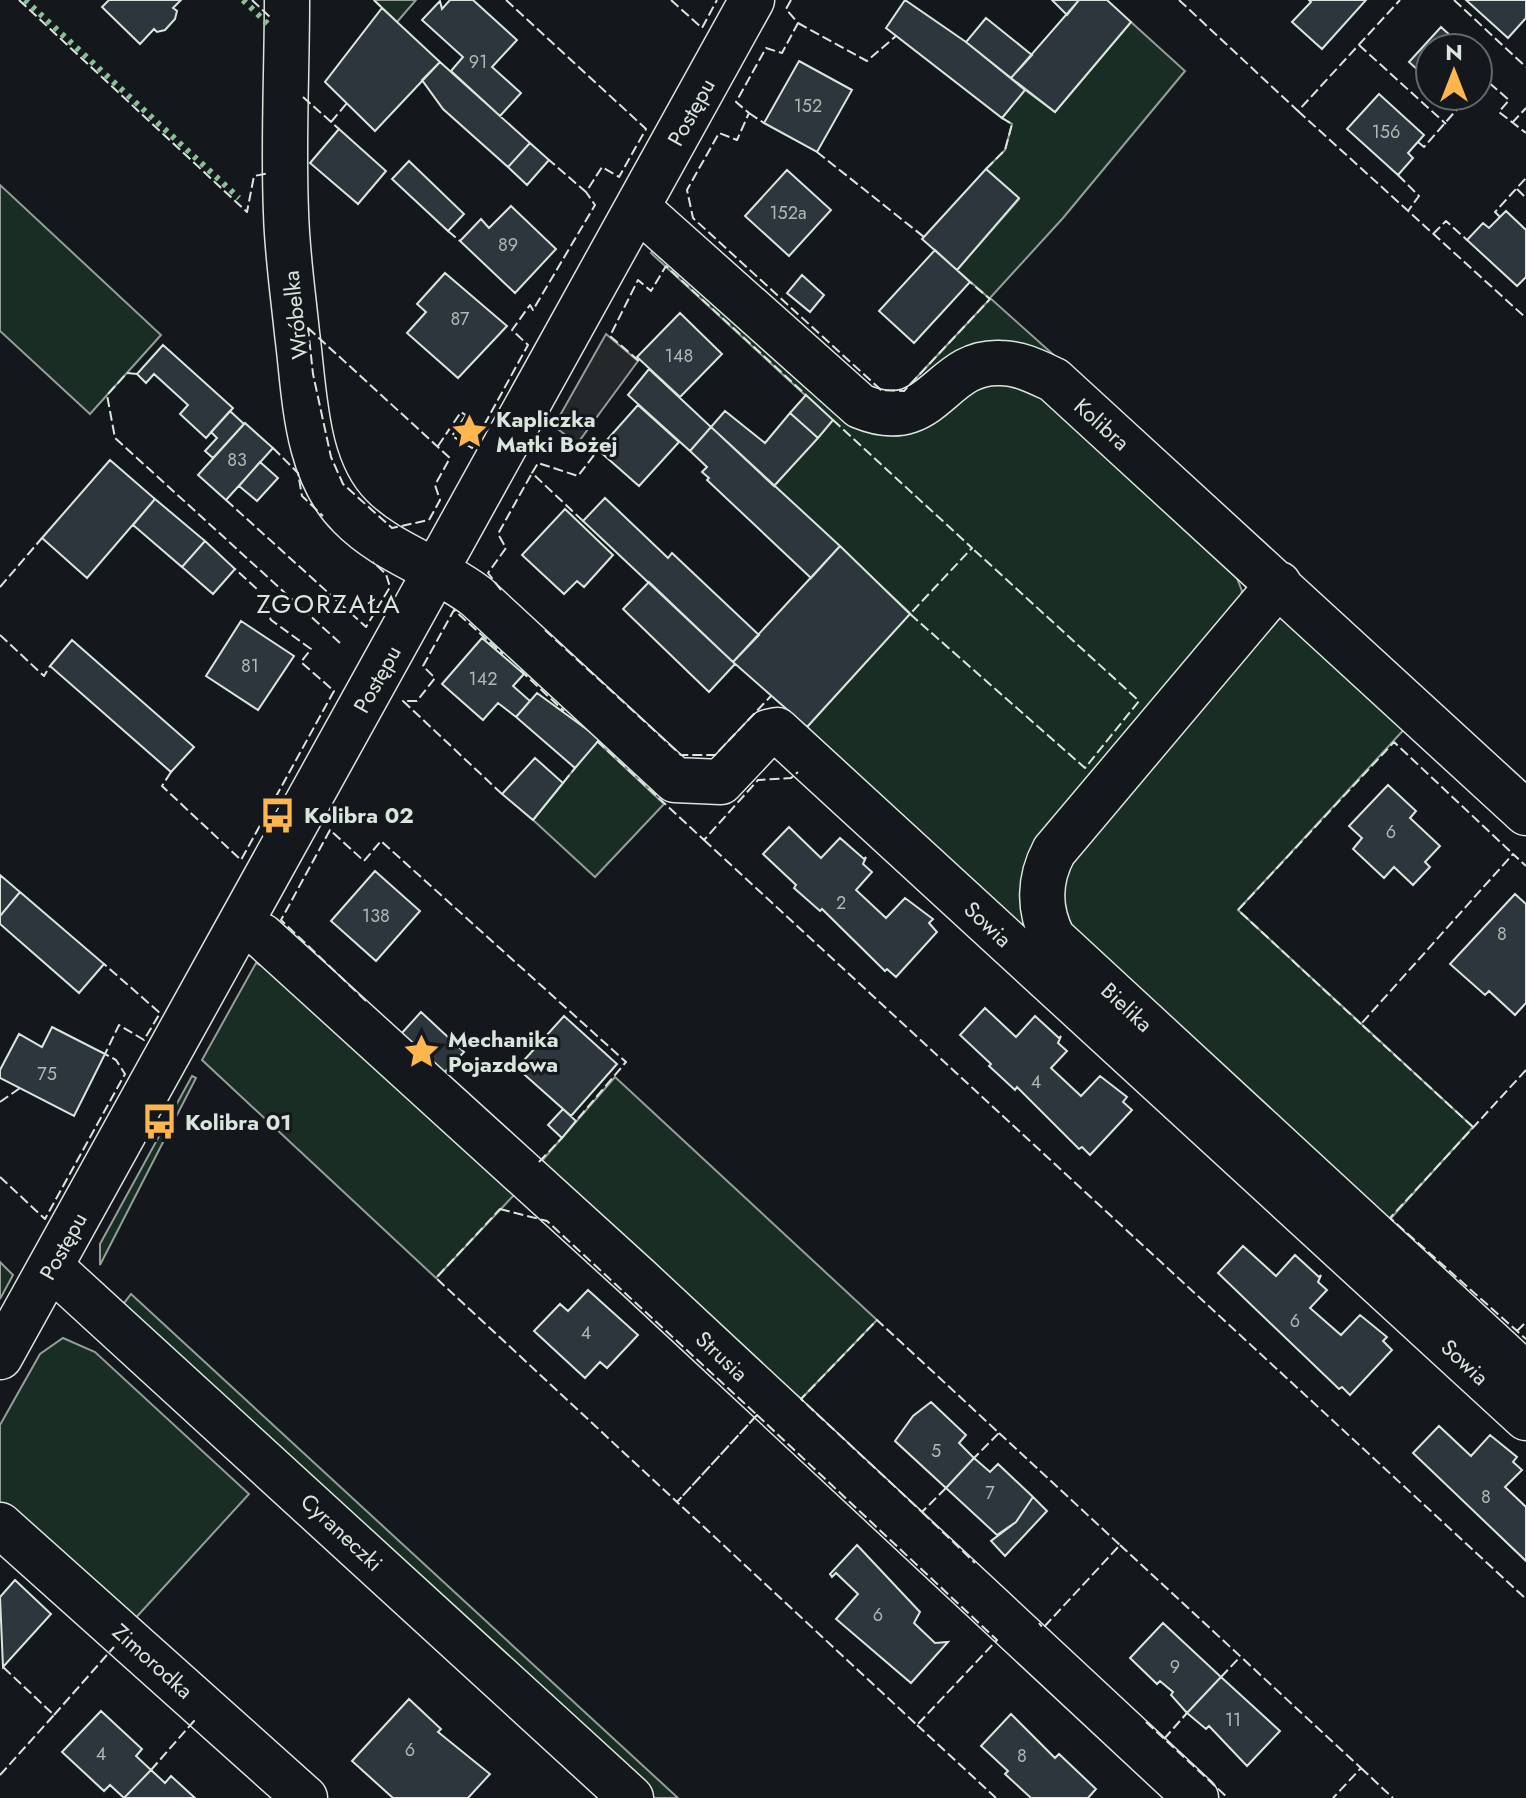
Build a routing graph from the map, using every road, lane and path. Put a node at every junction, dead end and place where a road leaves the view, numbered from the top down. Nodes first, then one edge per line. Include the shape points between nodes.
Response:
1 (287, 0) edge
2 (752, 0) edge
3 (638, 208) junction
4 (436, 571) junction
5 (1279, 584) junction
6 (1526, 813) edge
7 (240, 925) junction
8 (51, 1267) junction
9 (0, 1357) edge
10 (1526, 1375) edge
11 (1526, 1418) edge
12 (0, 1525) edge
13 (305, 1798) edge
14 (631, 1798) edge
15 (1196, 1798) edge

1 - 4 street, Wróbelka via 286,212 308,426 324,476 349,515 390,548
2 - 3 street, Postępu
3 - 4 street, Postępu
3 - 5 street, Kolibra via 871,411 884,416 909,413 959,376 999,362 1054,380
4 - 7 street, Postępu
4 - 11 street, Sowia via 477,597 675,780 721,782 768,732 777,730
5 - 6 street, Kolibra
5 - 10 street, Bielika via 1054,851 1042,885 1045,922 1053,938
7 - 8 street, Postępu
7 - 15 street, Strusia via 262,936 546,1194
8 - 9 street, Postępu
8 - 14 street, Cyraneczki
12 - 13 street, Zimorodka

